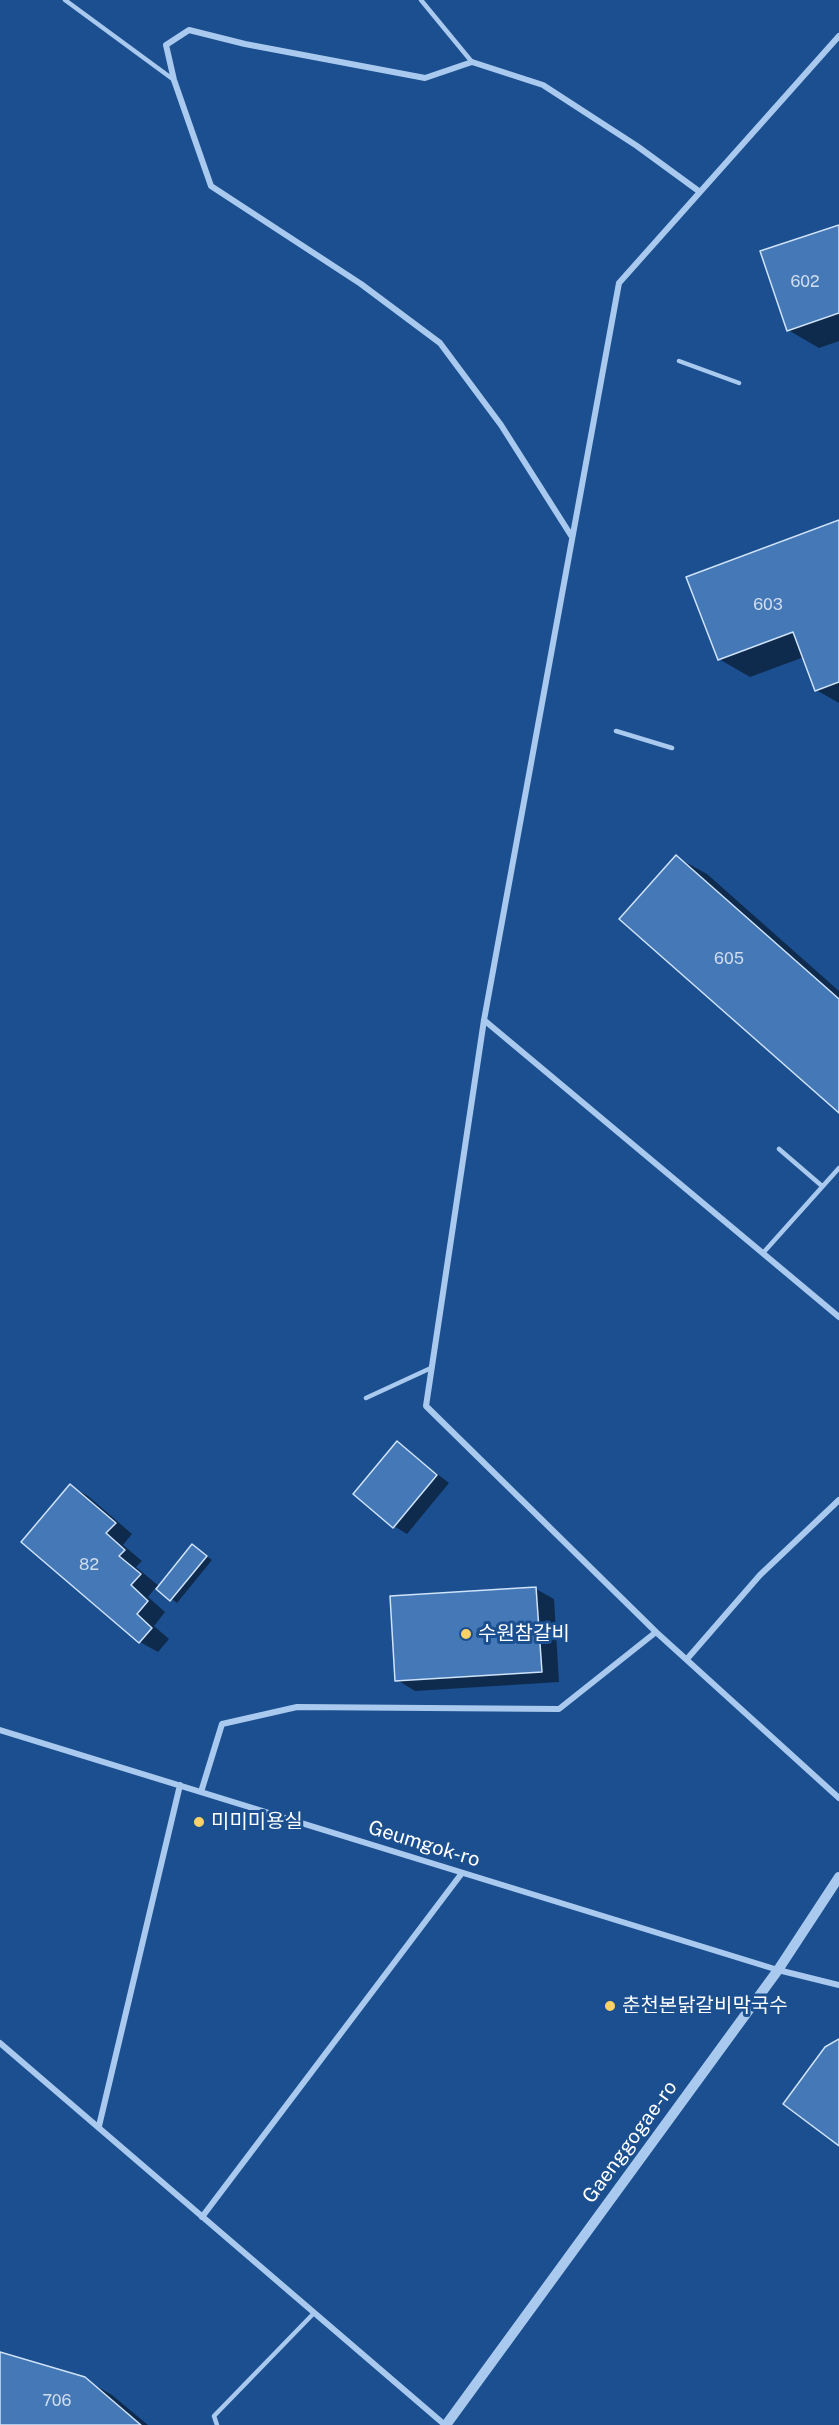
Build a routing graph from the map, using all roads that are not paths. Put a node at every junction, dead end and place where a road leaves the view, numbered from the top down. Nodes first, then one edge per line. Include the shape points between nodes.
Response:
1 (65, 0) edge
2 (421, 0) edge
3 (839, 36) edge
4 (472, 62) junction
5 (174, 80) junction
6 (700, 192) junction
7 (679, 361) dead end
8 (739, 383) dead end
9 (572, 537) junction
10 (616, 731) dead end
11 (672, 748) dead end
12 (484, 1020) junction
13 (779, 1149) dead end
14 (839, 1168) edge
15 (822, 1186) junction
16 (763, 1253) junction
17 (839, 1317) edge
18 (431, 1368) junction
19 (366, 1398) dead end
20 (839, 1500) edge
21 (656, 1632) junction
22 (687, 1659) junction
23 (0, 1730) edge
24 (180, 1785) junction
25 (201, 1792) junction
26 (839, 1798) edge
27 (462, 1873) junction
28 (839, 1877) edge
29 (778, 1970) junction
30 (839, 1985) edge
31 (0, 2043) edge
32 (99, 2126) junction
33 (202, 2217) junction
34 (314, 2313) junction
35 (218, 2425) edge
36 (446, 2425) edge

1 - 5 lane
2 - 4 lane
3 - 6 street
4 - 5 street via 425,78 189,30 166,45
4 - 6 street via 543,85
5 - 9 street via 212,186 361,284 440,343 501,425
6 - 9 street via 619,283
7 - 8 lane
9 - 12 street
10 - 11 lane
12 - 16 street
12 - 18 street
13 - 15 lane
14 - 15 lane
15 - 16 lane
16 - 17 street
18 - 19 lane
18 - 21 street via 426,1406
20 - 22 street via 760,1575
21 - 22 street
21 - 25 street via 559,1709 297,1707 222,1724
22 - 26 street
23 - 24 street, Geumgok-ro
24 - 25 street, Geumgok-ro
24 - 32 street
25 - 27 street, Geumgok-ro
27 - 29 street, Geumgok-ro
27 - 33 street
28 - 29 street, Gaenggogae-ro
29 - 30 street, Geumgok-ro
29 - 36 street, Gaenggogae-ro
31 - 32 street
32 - 33 street
33 - 34 street
34 - 35 lane via 214,2416
34 - 36 street

